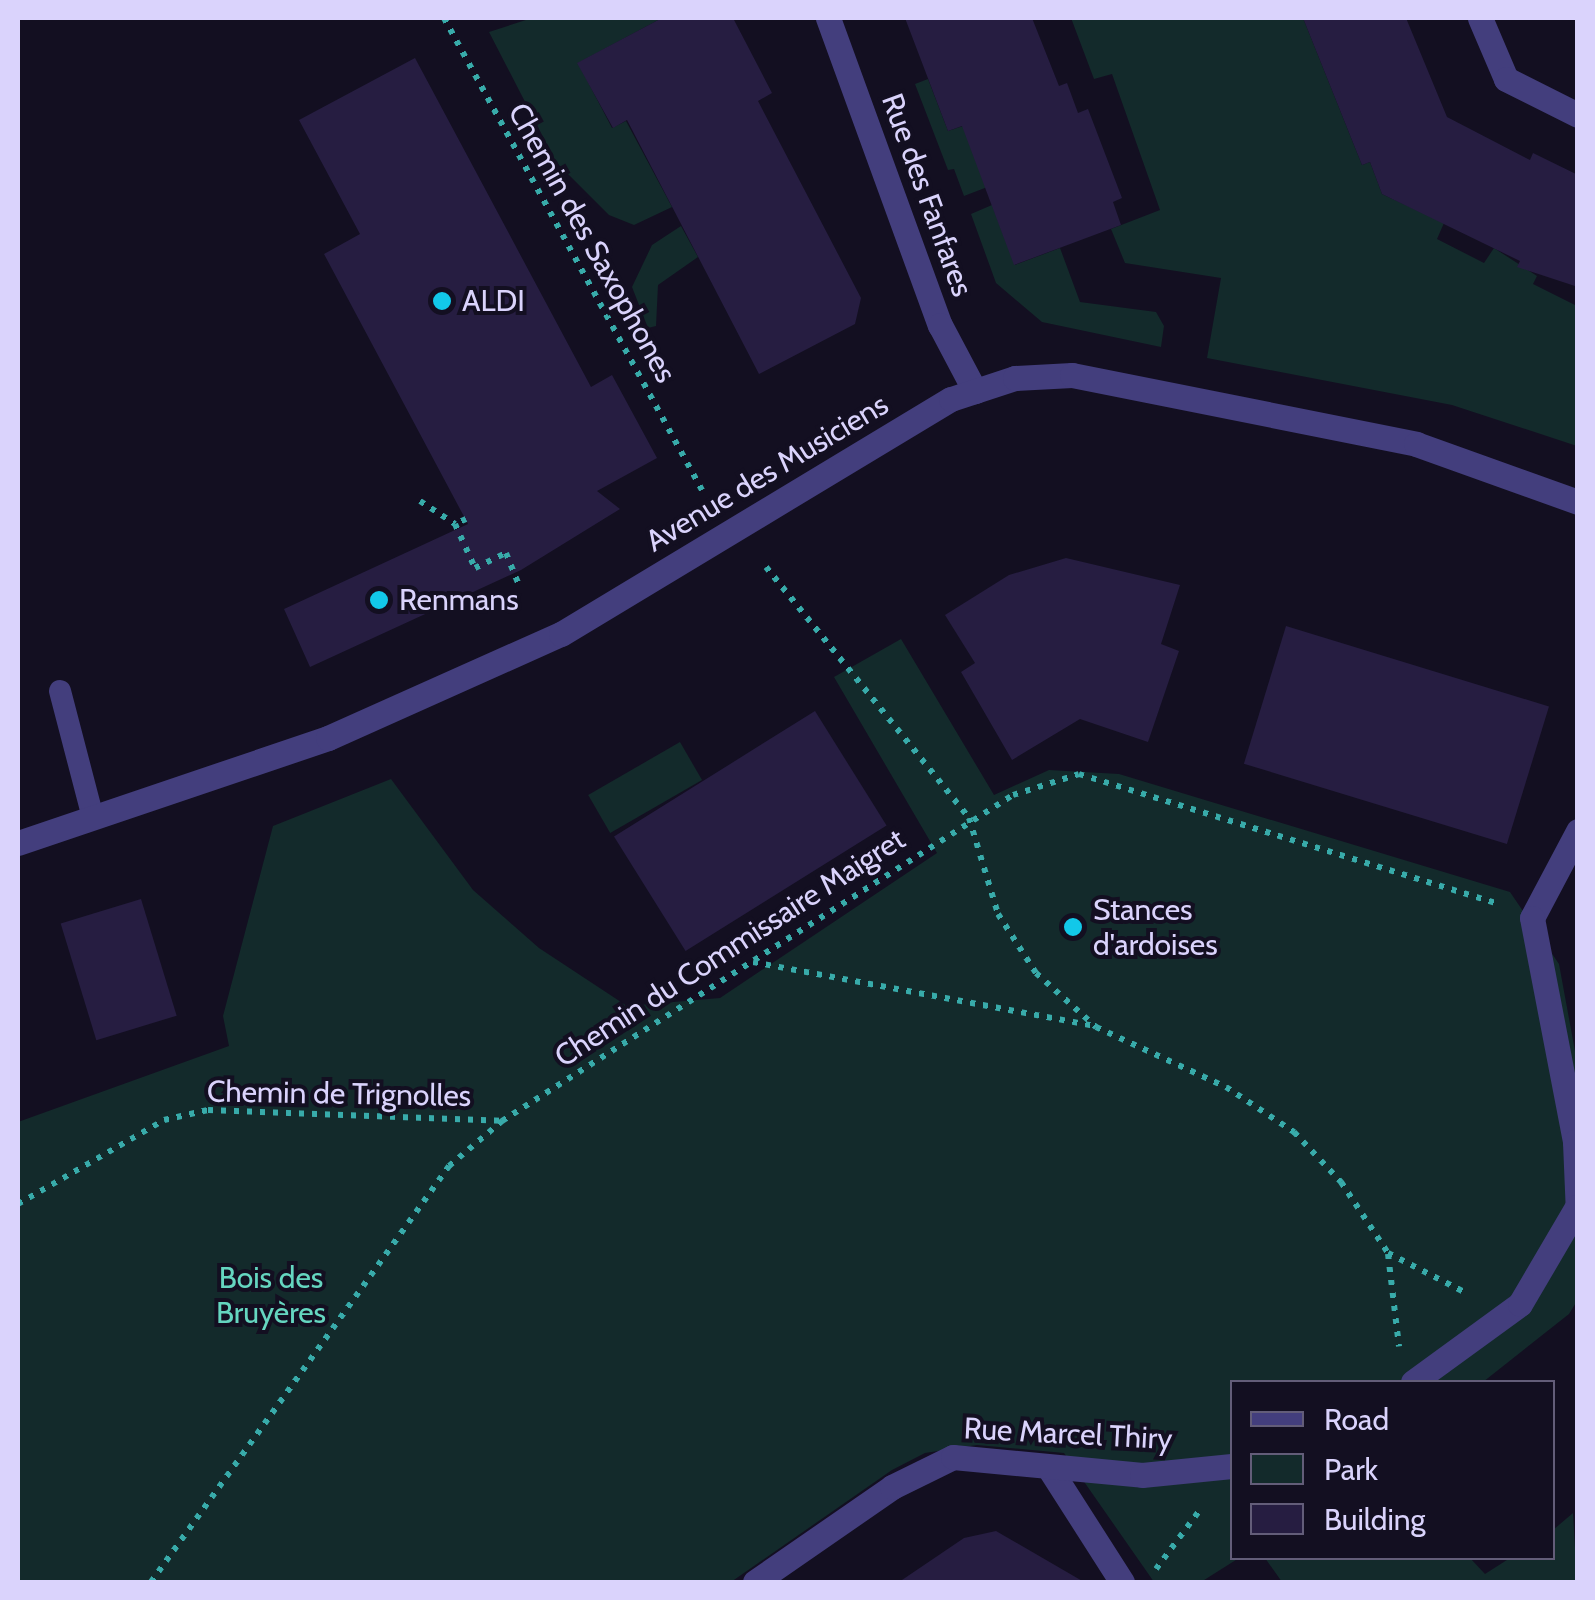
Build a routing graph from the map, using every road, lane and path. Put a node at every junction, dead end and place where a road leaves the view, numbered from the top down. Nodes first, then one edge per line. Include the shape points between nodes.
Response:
1 (444, 18) edge
2 (828, 18) edge
3 (1480, 18) edge
4 (1578, 116) edge
5 (975, 391) junction
6 (702, 490) dead end
7 (420, 500) dead end
8 (1578, 502) edge
9 (466, 518) dead end
10 (455, 524) junction
11 (766, 567) dead end
12 (520, 587) dead end
13 (60, 691) dead end
14 (93, 818) junction
15 (969, 818) junction
16 (1578, 831) edge
17 (18, 843) edge
18 (1532, 918) junction
19 (752, 962) junction
20 (1096, 1026) junction
21 (502, 1122) junction
22 (18, 1204) edge
23 (1577, 1210) edge
24 (1388, 1253) junction
25 (1520, 1304) junction
26 (1405, 1373) edge
27 (1230, 1466) edge
28 (1051, 1471) junction
29 (1209, 1502) dead end
30 (150, 1582) edge
31 (755, 1582) edge
32 (1122, 1582) edge
33 (1147, 1582) edge

1 - 6 path, Chemin des Saxophones
2 - 5 street, Rue des Fanfares via 940,325
3 - 4 street via 1506,79
5 - 8 street, Avenue des Musiciens via 1072,375 1416,444
5 - 14 street, Avenue des Musiciens via 562,634 328,738
7 - 10 path
9 - 10 path
10 - 12 path via 475,568 506,553
11 - 15 path
13 - 14 lane
14 - 17 street, Avenue des Musiciens
15 - 18 path, Chemin du Commissaire Maigret via 1078,774
15 - 19 path, Chemin du Commissaire Maigret
15 - 20 path via 998,914 1036,973
16 - 18 street
18 - 23 street via 1575,1142
19 - 20 path
19 - 21 path, Chemin du Commissaire Maigret
20 - 24 path via 1226,1087 1294,1132 1342,1182
21 - 22 path, Chemin de Trignolles via 208,1110 164,1120
21 - 30 path, Chemin du Commissaire Maigret via 450,1166
23 - 25 street
24 - 25 path via 1488,1302
24 - 26 path
25 - 26 street
27 - 28 street, Rue Marcel Thiry via 1142,1475
28 - 31 street, Rue Marcel Thiry via 1008,1458 953,1457 892,1487
28 - 32 street
29 - 33 path

